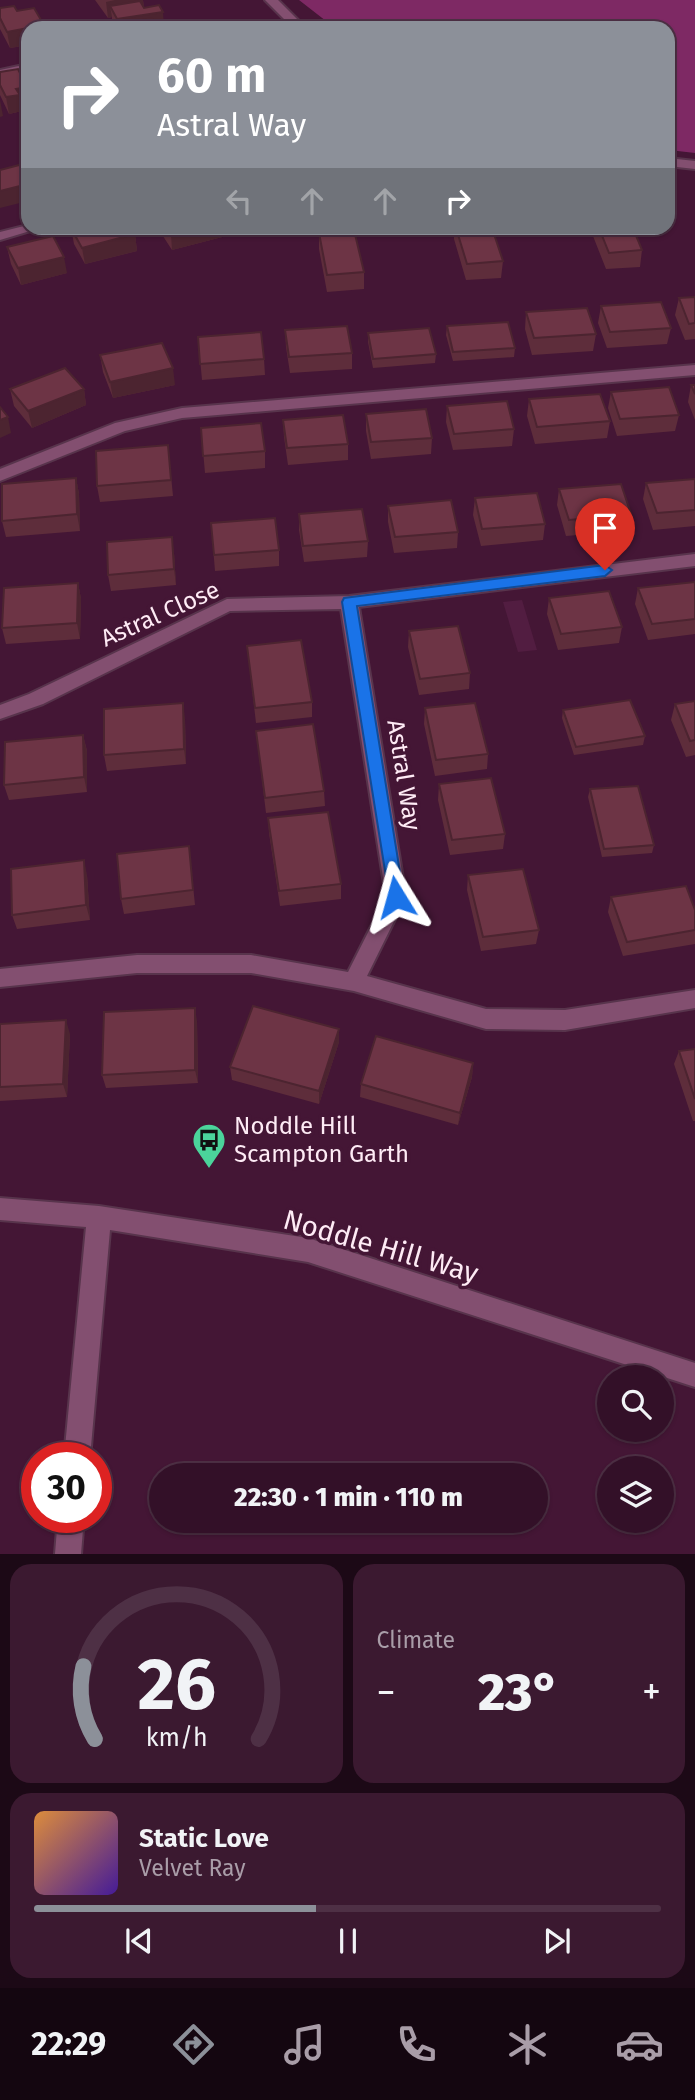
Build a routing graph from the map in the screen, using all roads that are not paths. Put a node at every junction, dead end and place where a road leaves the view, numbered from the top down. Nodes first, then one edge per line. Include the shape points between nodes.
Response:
1 (271, 0) edge
2 (293, 21) edge
3 (21, 70) edge
4 (0, 74) edge
5 (675, 163) edge
6 (695, 165) edge
7 (21, 231) edge
8 (0, 236) edge
9 (695, 370) edge
10 (0, 475) edge
11 (695, 560) edge
12 (349, 602) junction
13 (0, 712) edge
14 (0, 978) edge
15 (354, 982) junction
16 (695, 999) edge
17 (0, 1209) edge
18 (99, 1217) junction
19 (695, 1376) edge
20 (78, 1442) edge
21 (70, 1533) edge
22 (68, 1554) edge

1 - 2 street
3 - 4 street
5 - 6 street
7 - 8 street
9 - 10 street via 182,413 121,427
11 - 12 street
12 - 13 street, Astral Close via 227,605 36,699
12 - 15 street, Astral Way via 396,897
14 - 15 street via 137,964 251,964
15 - 16 street via 486,1019 565,1020
17 - 18 street, Noddle Hill Way
18 - 19 street, Noddle Hill Way via 309,1250
18 - 20 street
21 - 22 street

